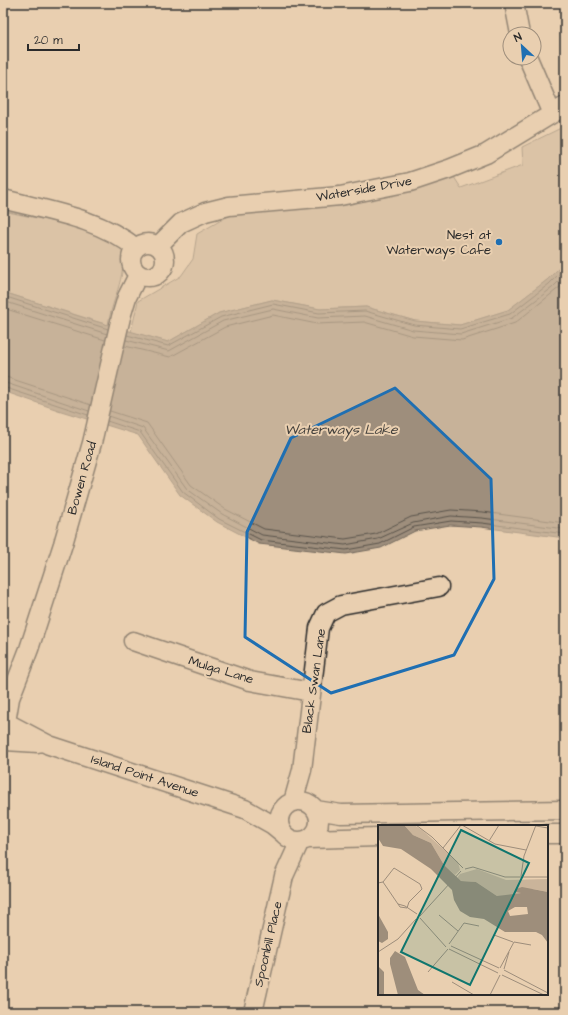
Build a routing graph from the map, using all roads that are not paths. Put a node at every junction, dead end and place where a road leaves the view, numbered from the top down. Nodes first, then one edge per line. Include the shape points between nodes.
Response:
1 (514, 3) edge
2 (518, 26) edge
3 (533, 66) edge
4 (558, 110) edge
5 (3, 199) edge
6 (158, 246) junction
7 (136, 248) junction
8 (138, 275) junction
9 (439, 587) dead end
10 (133, 641) dead end
11 (17, 678) junction
12 (311, 692) junction
13 (3, 693) edge
14 (6, 727) edge
15 (301, 805) junction
16 (245, 809) junction
17 (565, 810) edge
18 (511, 819) edge
19 (548, 834) edge
20 (565, 834) edge
21 (378, 837) edge
22 (294, 838) junction
23 (253, 1012) edge

1 - 2 street
3 - 4 street
4 - 6 street, Waterside Drive via 486,154 449,169 410,182 340,196 229,206 205,212 181,223
5 - 7 street via 88,222 121,236
6 - 7 street via 147,243
6 - 8 street via 162,250 165,262 161,272 150,278
7 - 8 street via 131,263
8 - 11 street, Bowen Road via 121,317 92,443 56,567
9 - 12 street, Black Swan Lane via 341,605 326,613 319,628
10 - 12 street, Mulga Lane via 250,681
11 - 13 street, Bowen Road
11 - 14 street, Bowen Road via 10,698
12 - 15 street, Black Swan Lane via 302,770
14 - 16 street, Island Point Avenue via 44,744
15 - 16 street, Island Point Avenue via 277,809
15 - 18 street, Island Point Avenue via 341,814
15 - 22 street via 280,819
15 - 22 street, Black Swan Lane via 319,823 314,835
16 - 22 street, Island Point Avenue
17 - 18 street, Island Point Avenue
19 - 20 street
21 - 22 street
22 - 23 street, Spoonbill Place

